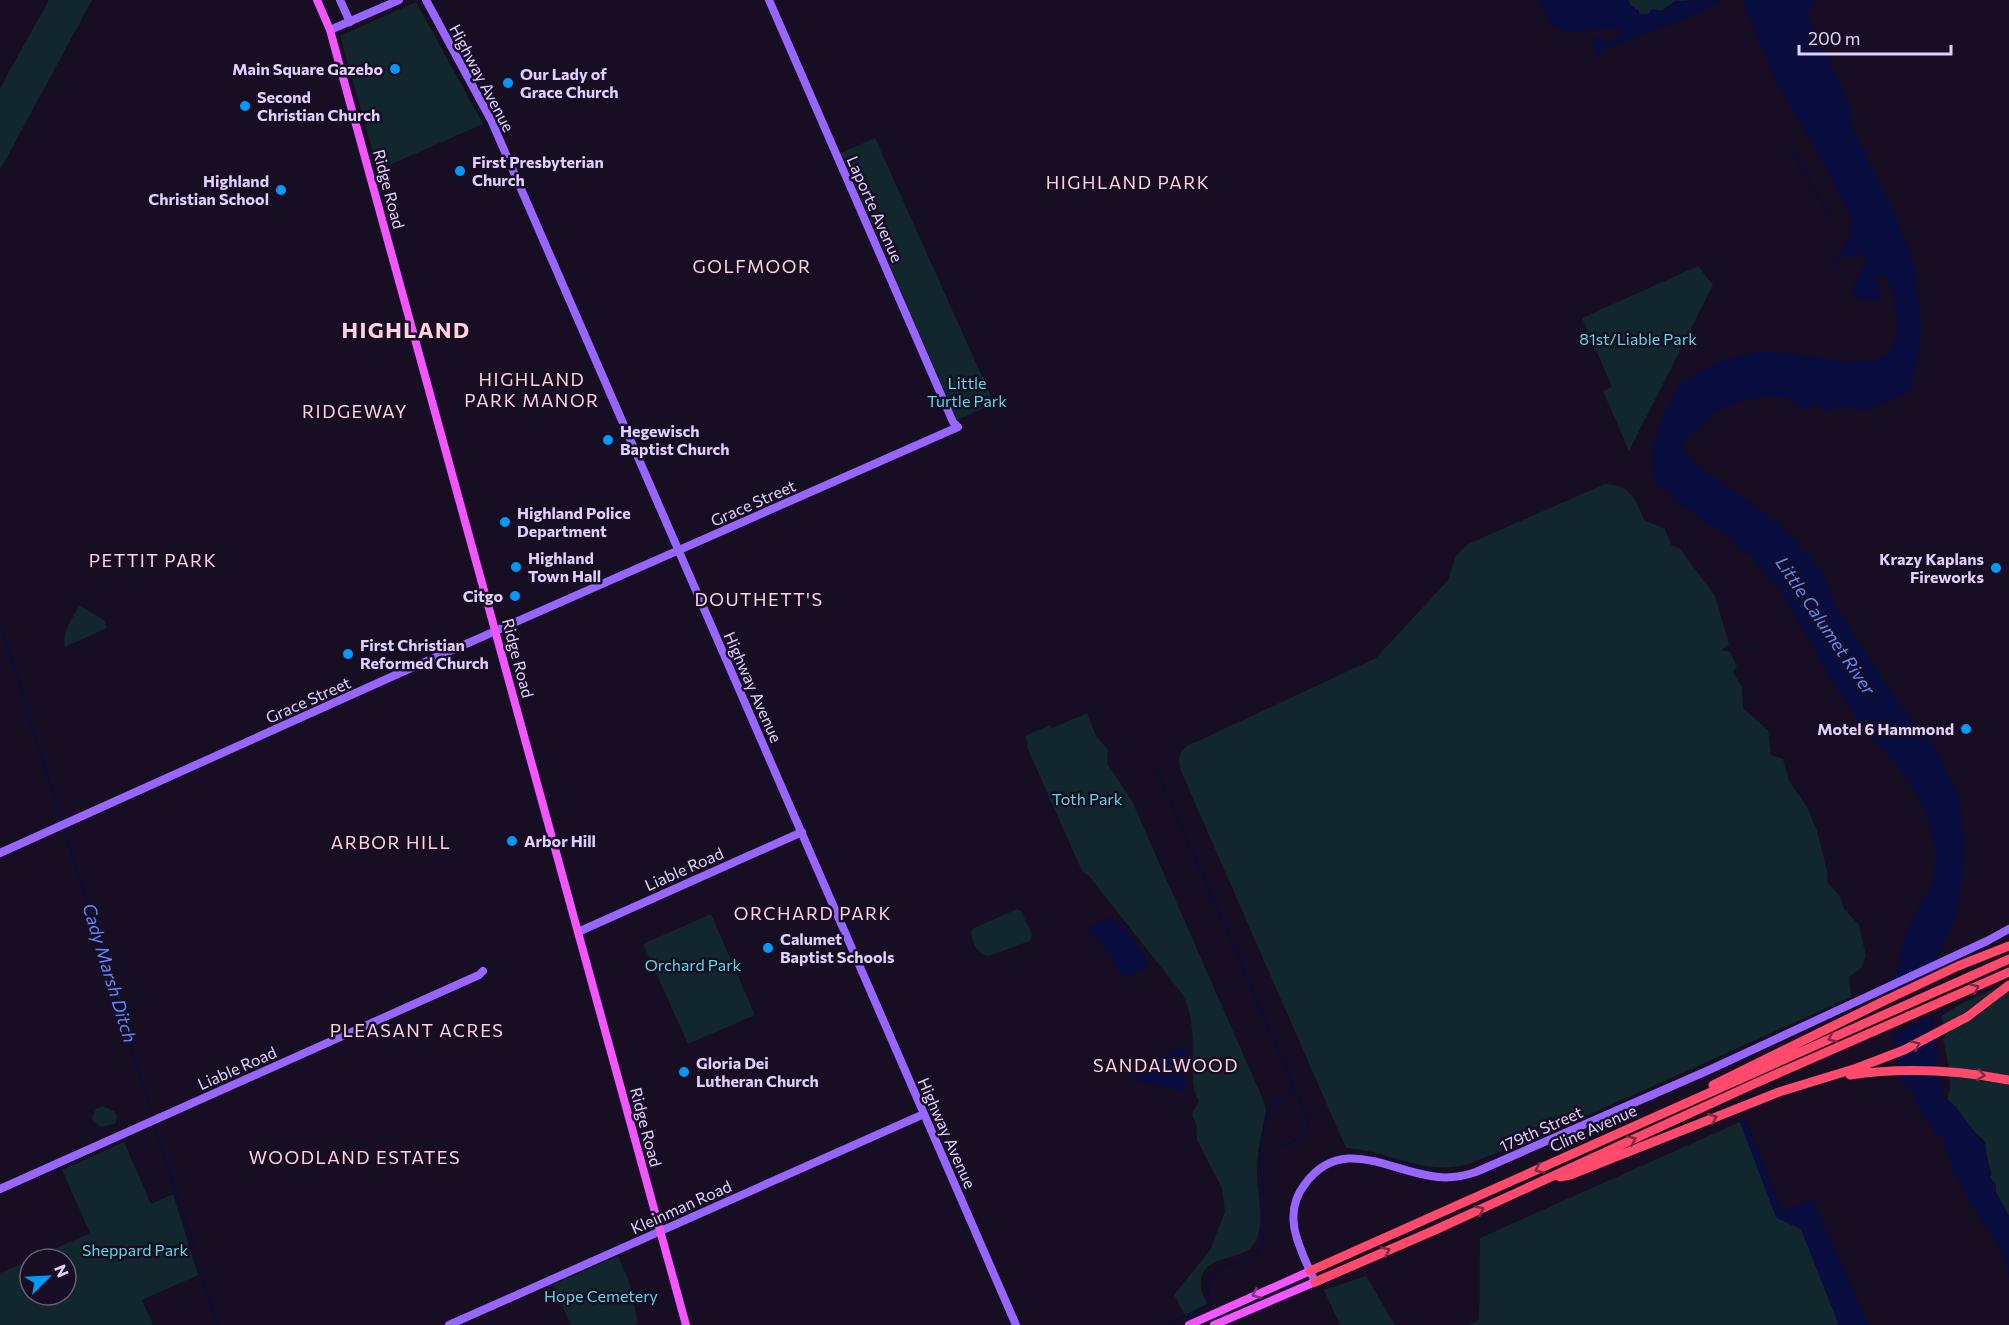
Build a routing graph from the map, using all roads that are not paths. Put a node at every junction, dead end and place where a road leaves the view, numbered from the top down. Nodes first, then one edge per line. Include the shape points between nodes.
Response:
1 (317, 0) edge
2 (340, 0) edge
3 (399, 0) edge
4 (426, 0) edge
5 (769, 0) edge
6 (350, 22) junction
7 (330, 30) junction
8 (957, 427) joint
9 (679, 550) junction
10 (495, 632) junction
11 (802, 832) junction
12 (0, 853) edge
13 (2009, 929) edge
14 (578, 932) junction
15 (2009, 938) edge
16 (2009, 946) edge
17 (2009, 959) edge
18 (1959, 966) junction
19 (483, 971) dead end
20 (2009, 972) edge
21 (2005, 988) edge
22 (1818, 1079) junction
23 (2009, 1080) edge
24 (1665, 1112) junction
25 (924, 1113) junction
26 (1540, 1182) junction
27 (0, 1189) edge
28 (660, 1232) junction
29 (1310, 1271) junction
30 (1315, 1282) junction
31 (449, 1325) edge
32 (686, 1325) edge
33 (1016, 1325) edge
34 (1189, 1325) edge
35 (1214, 1325) edge

1 - 7 main road, Ridge Road
2 - 6 street
3 - 6 street
4 - 9 street, Highway Avenue via 491,120
5 - 8 street, Laporte Avenue
6 - 7 street
7 - 10 main road, Ridge Road
8 - 9 street, Grace Street
9 - 10 street, Grace Street
9 - 11 street, Highway Avenue
10 - 12 street, Grace Street
10 - 14 main road, Ridge Road
11 - 14 street, Liable Road
11 - 25 street, Highway Avenue
13 - 29 street, 179th Street via 1709,1070 1471,1174 1430,1176 1359,1158 1329,1163 1306,1182 1294,1207 1295,1235
14 - 28 main road, Ridge Road
15 - 18 highway
16 - 18 highway
17 -> 24 highway, Cline Avenue
18 - 24 highway via 1722,1080
19 - 27 street, Liable Road
26 -> 20 highway, Cline Avenue
22 -> 21 highway via 1912,1047 1949,1028
22 -> 23 highway via 1918,1070
26 -> 22 highway via 1570,1175
24 -> 29 highway, Cline Avenue
25 - 28 street, Kleinman Road
25 - 33 street, Highway Avenue
30 -> 26 highway, Cline Avenue
28 - 31 street, Kleinman Road
28 - 32 main road, Ridge Road
29 - 30 street, 179th Street
29 -> 34 main road, Cline Avenue
30 - 35 main road, Cline Avenue

